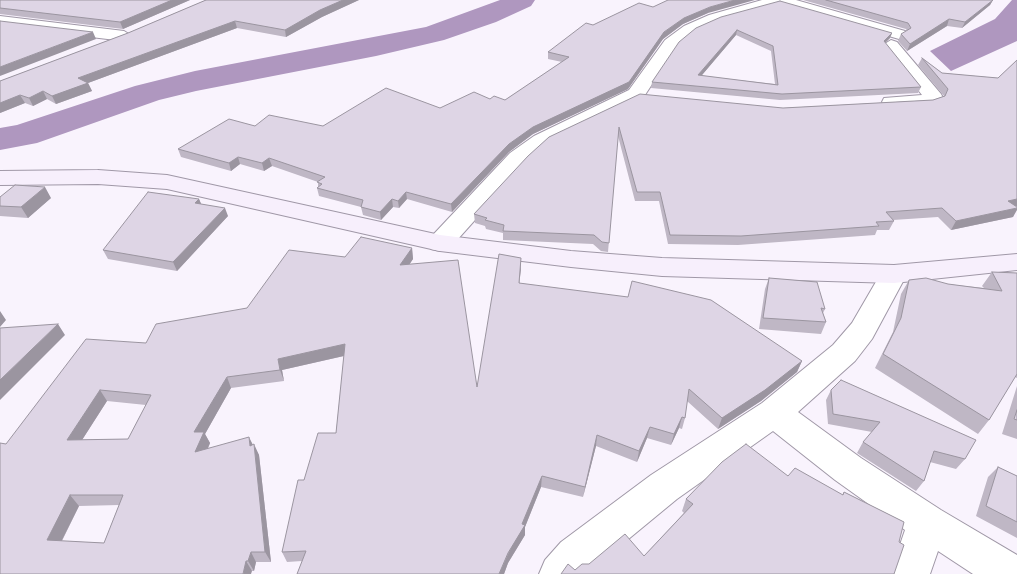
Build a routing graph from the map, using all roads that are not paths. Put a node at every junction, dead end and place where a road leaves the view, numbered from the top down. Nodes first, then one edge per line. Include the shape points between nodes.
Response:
1 (779, 0) edge
2 (0, 21) edge
3 (140, 30) edge
4 (124, 36) junction
5 (89, 49) edge
6 (869, 104) edge
7 (0, 178) edge
8 (440, 243) junction
9 (1017, 262) edge
10 (894, 274) junction
11 (774, 413) junction
12 (927, 523) junction
13 (559, 574) edge
14 (910, 574) edge
15 (1010, 574) edge

1 - 6 street via 895,39 934,98
1 - 8 street via 714,18 689,29 671,43 645,95 541,140
2 - 4 street
3 - 4 street
4 - 5 street
7 - 8 street via 148,179
8 - 10 street via 662,267
9 - 10 street
10 - 11 street via 862,331 844,352
11 - 12 street
11 - 13 street via 664,487 575,556
12 - 14 street
12 - 15 street

